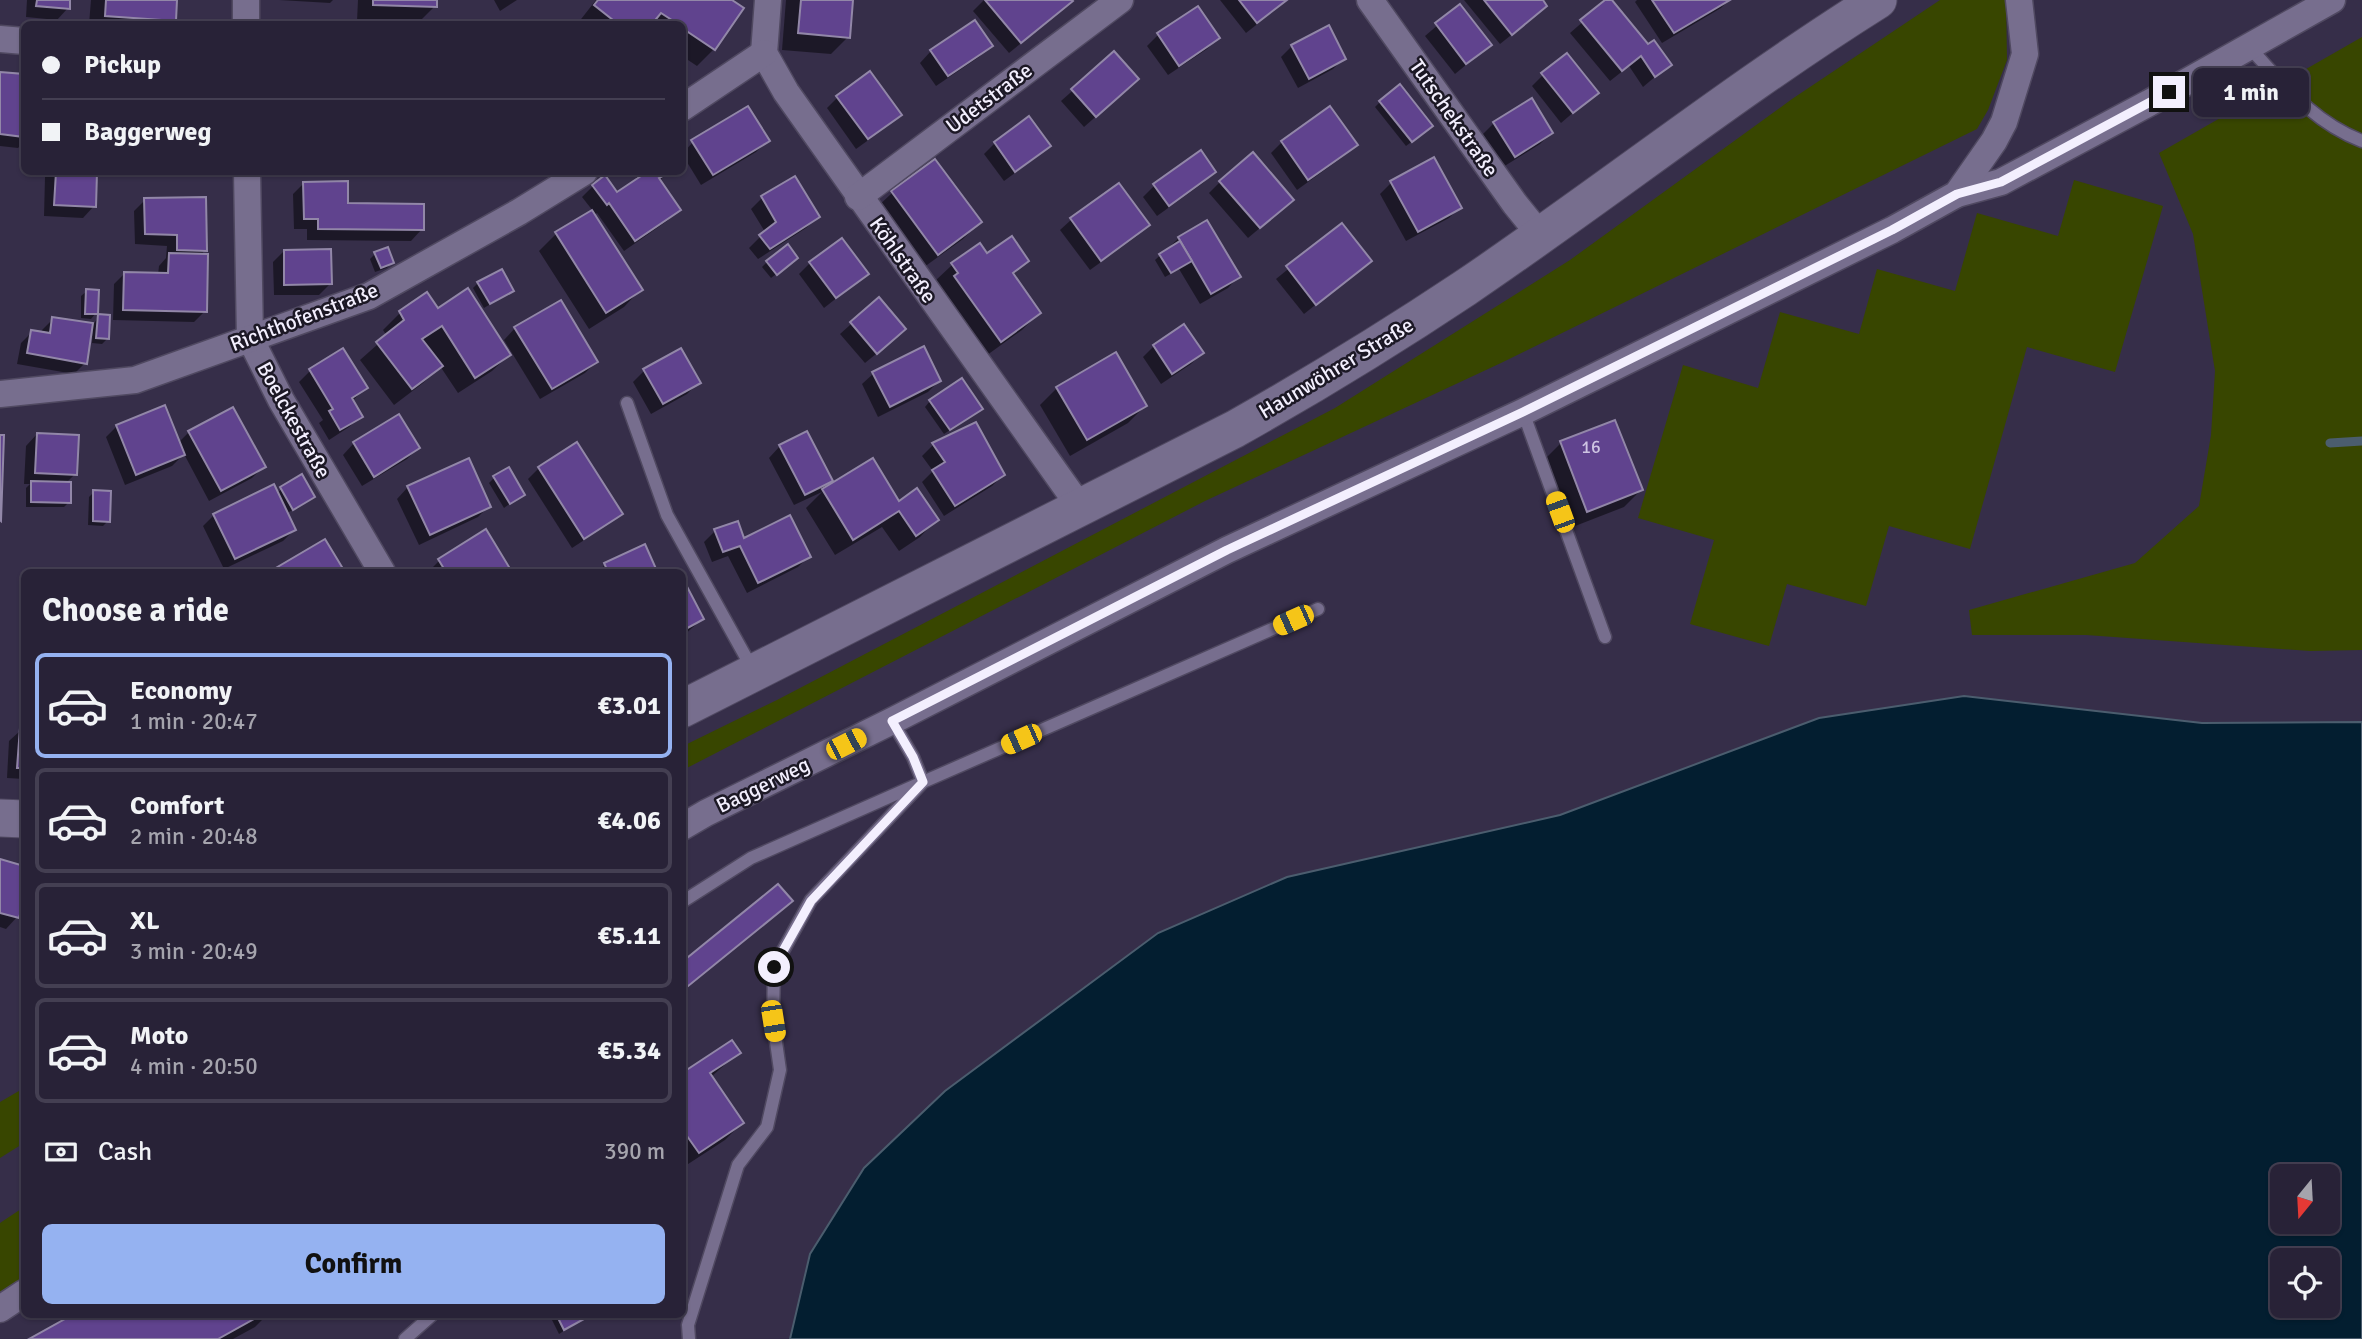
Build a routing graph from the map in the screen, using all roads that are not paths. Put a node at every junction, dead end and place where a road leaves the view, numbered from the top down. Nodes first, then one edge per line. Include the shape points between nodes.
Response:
1 (246, 0) edge
2 (768, 0) edge
3 (1120, 0) edge
4 (1370, 0) edge
5 (1878, 0) edge
6 (2019, 0) edge
7 (2332, 0) edge
8 (246, 21) edge
9 (0, 38) edge
10 (21, 41) edge
11 (2248, 45) junction
12 (764, 52) junction
13 (686, 105) edge
14 (2362, 141) edge
15 (247, 175) edge
16 (578, 175) edge
17 (1957, 194) junction
18 (858, 197) junction
19 (1540, 235) junction
20 (250, 338) junction
21 (0, 394) edge
22 (627, 402) dead end
23 (1523, 412) junction
24 (1080, 507) junction
25 (380, 569) edge
26 (1318, 609) dead end
27 (1605, 637) dead end
28 (755, 673) junction
29 (686, 707) edge
30 (892, 721) junction
31 (923, 782) junction
32 (0, 818) edge
33 (21, 819) edge
34 (686, 825) edge
35 (686, 899) edge
36 (21, 1295) edge
37 (0, 1309) edge
38 (429, 1318) edge
39 (405, 1339) edge
40 (689, 1339) edge

1 - 8 street
2 - 12 street
3 - 18 street, Udetstraße
4 - 19 street, Tutschekstraße
5 - 19 street, Haunwöhrer Straße via 1759,77
6 - 17 street, Baggerweg via 2025,54 2004,122
7 - 11 street, Baggerweg
9 - 10 street
11 - 14 lane via 2312,114
11 - 17 street, Baggerweg via 2001,182
12 - 13 street
12 - 18 street, Köhlstraße
15 - 20 street, Boelckestraße
16 - 20 street, Richthofenstraße via 369,296
17 - 23 street, Baggerweg
18 - 24 street, Köhlstraße
19 - 24 street, Haunwöhrer Straße via 1316,383
20 - 21 street, Richthofenstraße via 135,380
20 - 25 street, Boelckestraße
22 - 28 lane via 667,516
23 - 27 lane
23 - 30 street, Baggerweg via 1227,550
24 - 28 street, Haunwöhrer Straße
26 - 31 lane
28 - 29 street, Haunwöhrer Straße
30 - 31 lane
30 - 34 street, Baggerweg
31 - 35 lane via 751,858
31 - 40 lane via 811,901 774,967 773,1021 780,1070 767,1127 738,1165 688,1325
32 - 33 street
36 - 37 street
38 - 39 lane

